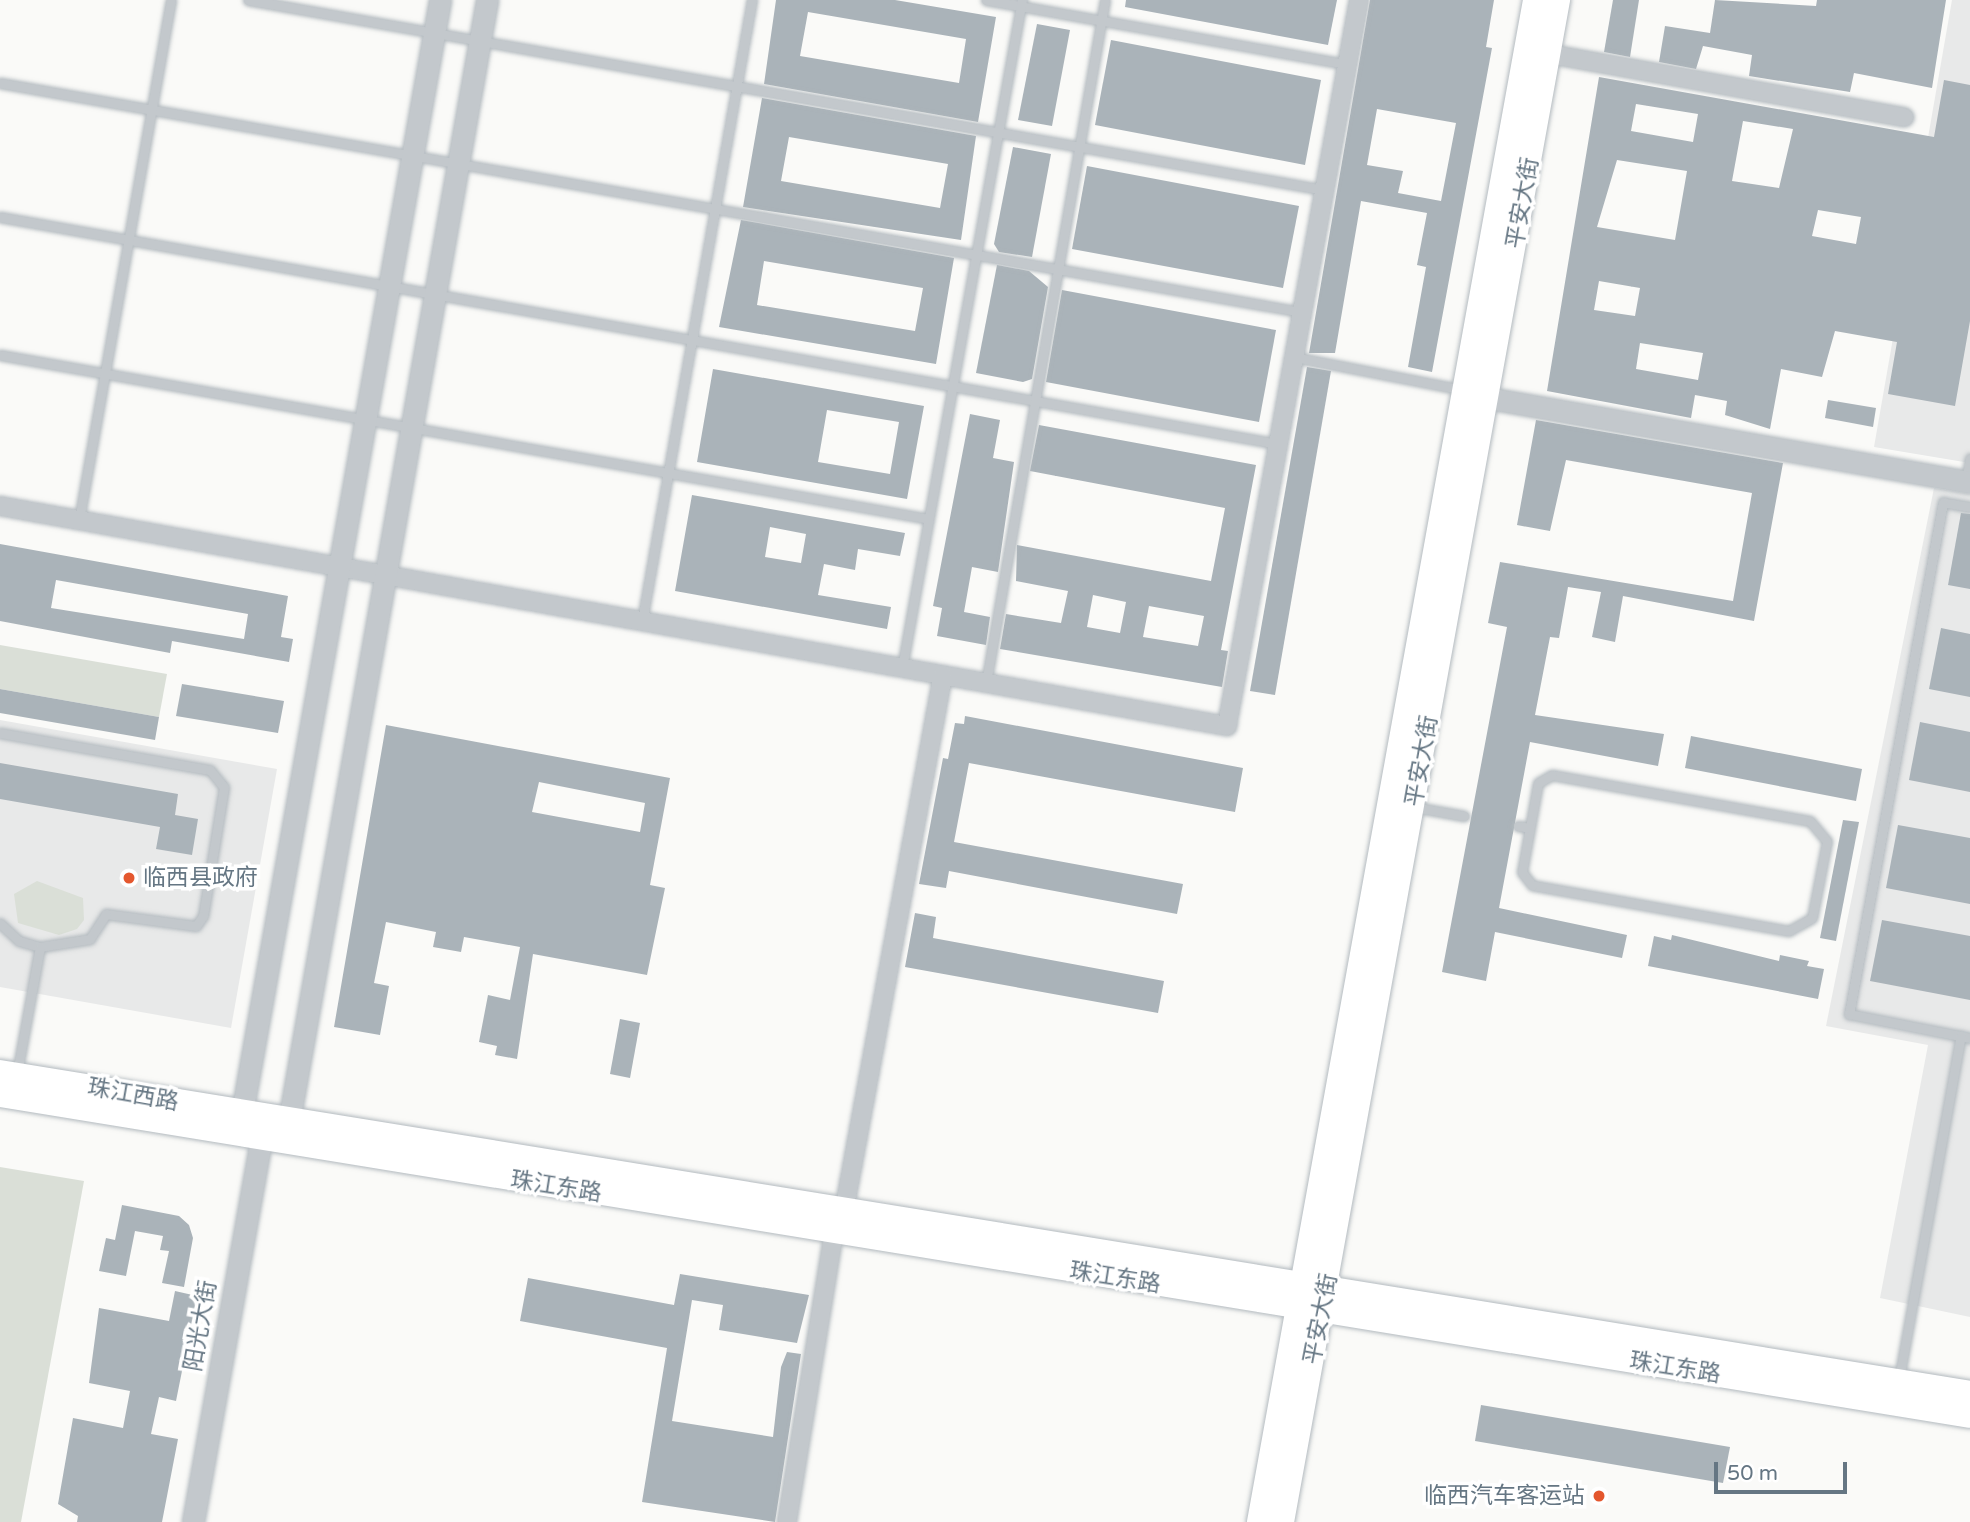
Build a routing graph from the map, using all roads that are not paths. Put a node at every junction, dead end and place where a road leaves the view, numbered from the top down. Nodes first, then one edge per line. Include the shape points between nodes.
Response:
1 (172, 0) edge
2 (248, 0) edge
3 (440, 0) edge
4 (487, 0) edge
5 (752, 0) edge
6 (986, 0) edge
7 (1105, 0) edge
8 (1359, 0) edge
9 (1535, 0) edge
10 (1558, 0) edge
11 (1022, 3) edge
12 (1102, 21) junction
13 (434, 33) junction
14 (480, 41) junction
15 (1549, 54) junction
16 (1347, 64) junction
17 (0, 83) edge
18 (737, 86) junction
19 (152, 110) junction
20 (1903, 117) dead end
21 (999, 132) junction
22 (1080, 147) junction
23 (412, 155) junction
24 (458, 164) junction
25 (1324, 190) junction
26 (715, 209) junction
27 (0, 217) edge
28 (128, 240) junction
29 (976, 255) junction
30 (1059, 269) junction
31 (389, 286) junction
32 (436, 295) junction
33 (1302, 312) junction
34 (692, 340) junction
35 (0, 355) edge
36 (1294, 356) junction
37 (105, 373) junction
38 (953, 386) junction
39 (1477, 394) junction
40 (1035, 401) junction
41 (365, 419) junction
42 (413, 428) junction
43 (1278, 444) junction
44 (1970, 458) edge
45 (668, 473) junction
46 (1968, 481) edge
47 (0, 506) edge
48 (1970, 507) edge
49 (929, 519) junction
50 (79, 520) junction
51 (339, 567) junction
52 (387, 575) junction
53 (642, 621) junction
54 (902, 668) junction
55 (943, 675) junction
56 (986, 683) junction
57 (0, 733) edge
58 (1414, 807) junction
59 (1464, 816) dead end
60 (1518, 826) dead end
61 (1530, 828) junction
62 (0, 923) edge
63 (40, 947) junction
64 (1965, 1037) edge
65 (8, 1074) edge
66 (0, 1095) edge
67 (264, 1122) junction
68 (839, 1222) junction
69 (1313, 1296) junction
70 (1898, 1382) junction
71 (1970, 1393) edge
72 (1970, 1416) edge
73 (193, 1522) edge
74 (787, 1522) edge
75 (1259, 1522) edge
76 (1282, 1522) edge

1 - 19 lane
2 - 13 lane
3 - 13 street
4 - 14 street
5 - 18 lane
6 - 11 lane
7 - 12 lane
8 - 16 street
9 - 39 main road, 平安大街
10 - 15 main road, 平安大街
11 - 12 lane
11 - 21 lane
12 - 16 lane
12 - 22 lane
13 - 14 lane
13 - 23 street
14 - 18 lane
14 - 24 street
15 - 20 street
15 - 39 main road, 平安大街
16 - 25 street
17 - 19 lane
18 - 21 lane
18 - 26 lane
19 - 23 lane
19 - 28 lane
21 - 22 lane
21 - 29 lane
22 - 25 lane
22 - 30 lane
23 - 24 lane
23 - 31 street
24 - 26 lane
24 - 32 street
25 - 33 street
26 - 29 lane
26 - 34 lane
27 - 28 lane
28 - 31 lane
28 - 37 lane
29 - 30 lane
29 - 38 lane
30 - 33 lane
30 - 40 lane
31 - 32 lane
31 - 41 street
32 - 34 lane
32 - 42 street
33 - 36 street
34 - 38 lane
34 - 45 lane
35 - 37 lane
36 - 39 lane
36 - 43 street
37 - 41 lane
37 - 50 lane
38 - 40 lane
38 - 49 lane
39 - 46 street
39 - 58 main road, 平安大街
39 - 69 main road, 平安大街
40 - 43 lane
40 - 56 lane
41 - 42 lane
41 - 51 street
42 - 45 lane
42 - 52 street
43 - 56 street via 1227,726
44 - 46 lane
45 - 49 lane
45 - 53 lane
47 - 50 street
48 - 64 lane via 1943,502 1849,1014
49 - 54 lane
50 - 51 street
51 - 52 street
51 - 67 street
52 - 53 street
52 - 67 street
53 - 54 street
54 - 55 street
55 - 56 street
55 - 68 street
57 - 63 lane via 210,770 224,787 203,916 196,926 106,914 90,939
58 - 59 lane
58 - 69 main road, 平安大街
60 - 61 lane
61 - 61 lane via 1522,872 1532,885 1789,931 1812,918 1827,841 1810,821 1552,775 1538,783
62 - 63 lane via 8,935
63 - 65 lane
64 - 70 lane
65 - 67 main road, 珠江西路
66 - 67 main road, 珠江西路
67 - 68 main road, 珠江东路
67 - 68 main road
67 - 73 street, 阳光大街
68 - 69 main road
68 - 74 street
69 - 70 main road, 珠江东路
69 - 72 main road, 珠江东路
69 - 75 main road, 平安大街
69 - 76 main road, 平安大街
70 - 71 main road, 珠江东路

